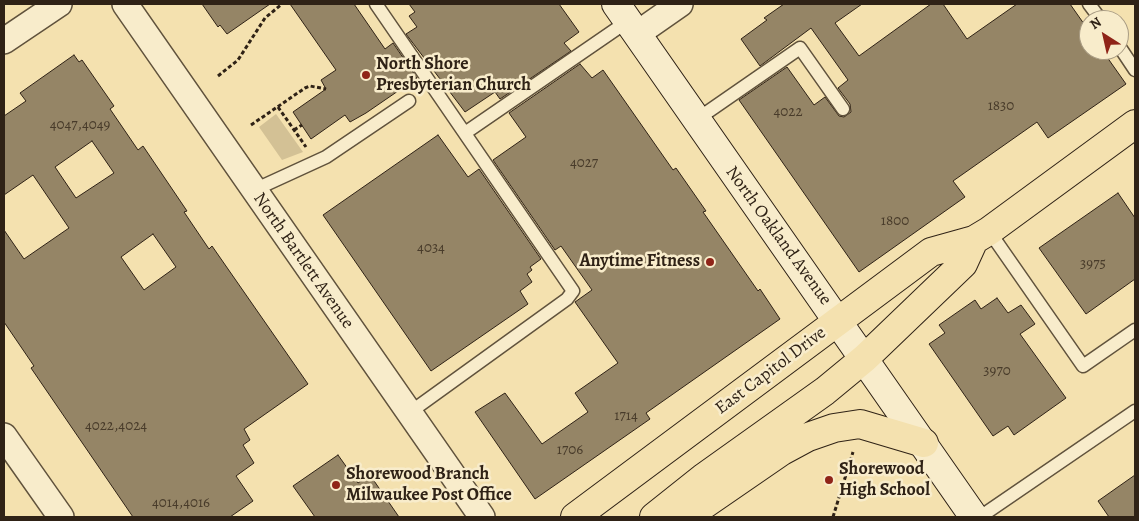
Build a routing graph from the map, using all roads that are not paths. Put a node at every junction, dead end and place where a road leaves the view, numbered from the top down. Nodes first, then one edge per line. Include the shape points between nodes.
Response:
1 (59, 4) edge
2 (125, 4) edge
3 (376, 4) edge
4 (680, 4) edge
5 (627, 20) edge
6 (4, 41) edge
7 (409, 101) dead end
8 (843, 109) dead end
9 (696, 120) junction
10 (1135, 124) edge
11 (465, 133) junction
12 (254, 190) junction
13 (982, 236) junction
14 (838, 320) junction
15 (1135, 330) edge
16 (865, 358) junction
17 (1135, 411) edge
18 (409, 413) junction
19 (4, 436) edge
20 (924, 443) junction
21 (53, 514) edge
22 (482, 517) edge
23 (575, 517) edge
24 (654, 517) edge
25 (686, 517) edge
26 (974, 517) edge
27 (980, 517) edge

1 - 6 street
2 - 12 street, North Bartlett Avenue
3 - 11 lane
4 - 5 street
5 - 9 main road, North Oakland Avenue
5 - 11 lane
7 - 12 lane via 326,157
8 - 9 lane via 800,48
9 - 14 main road, North Oakland Avenue
10 - 13 main road, East Capitol Drive
11 - 18 lane via 573,291 567,300
12 - 18 street, North Bartlett Avenue
13 - 14 main road, East Capitol Drive via 932,252
13 - 15 lane via 1083,366
13 - 16 main road via 964,264
14 - 16 main road, North Oakland Avenue
14 - 23 main road, East Capitol Drive
16 - 20 main road, North Oakland Avenue
16 - 24 main road
17 - 27 lane
18 - 22 street, North Bartlett Avenue
19 - 21 street
20 - 25 main road via 860,424 834,428 782,451
20 - 26 main road, North Oakland Avenue

